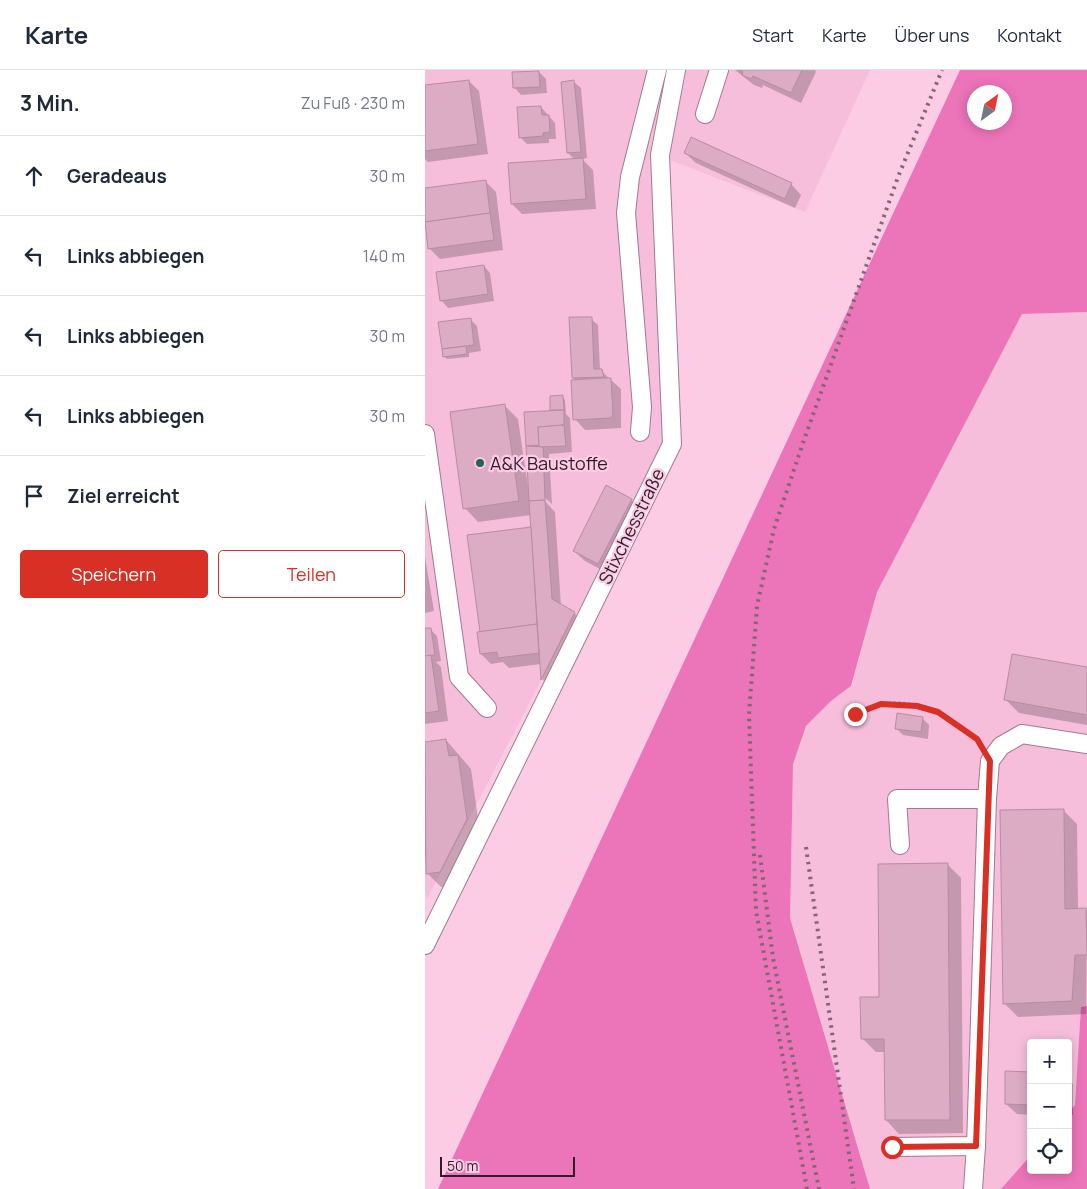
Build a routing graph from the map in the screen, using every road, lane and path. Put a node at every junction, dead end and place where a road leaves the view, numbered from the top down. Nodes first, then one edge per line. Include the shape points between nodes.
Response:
1 (657, 70) edge
2 (676, 70) edge
3 (719, 70) edge
4 (705, 114) dead end
5 (640, 432) dead end
6 (425, 434) edge
7 (487, 708) dead end
8 (855, 714) dead end
9 (1087, 744) edge
10 (990, 761) junction
11 (987, 799) junction
12 (899, 845) dead end
13 (425, 945) edge
14 (976, 1146) junction
15 (892, 1147) dead end
16 (973, 1189) edge

1 - 5 street via 630,177 626,213 642,407
2 - 13 street, Stixchesstraße via 660,155 672,444
3 - 4 street
6 - 7 street via 459,677
8 - 10 path via 881,704 917,706 938,712 977,739
9 - 10 street via 1022,734 1001,746
10 - 11 street
11 - 12 street via 897,798
11 - 14 street
14 - 15 street
14 - 16 street

